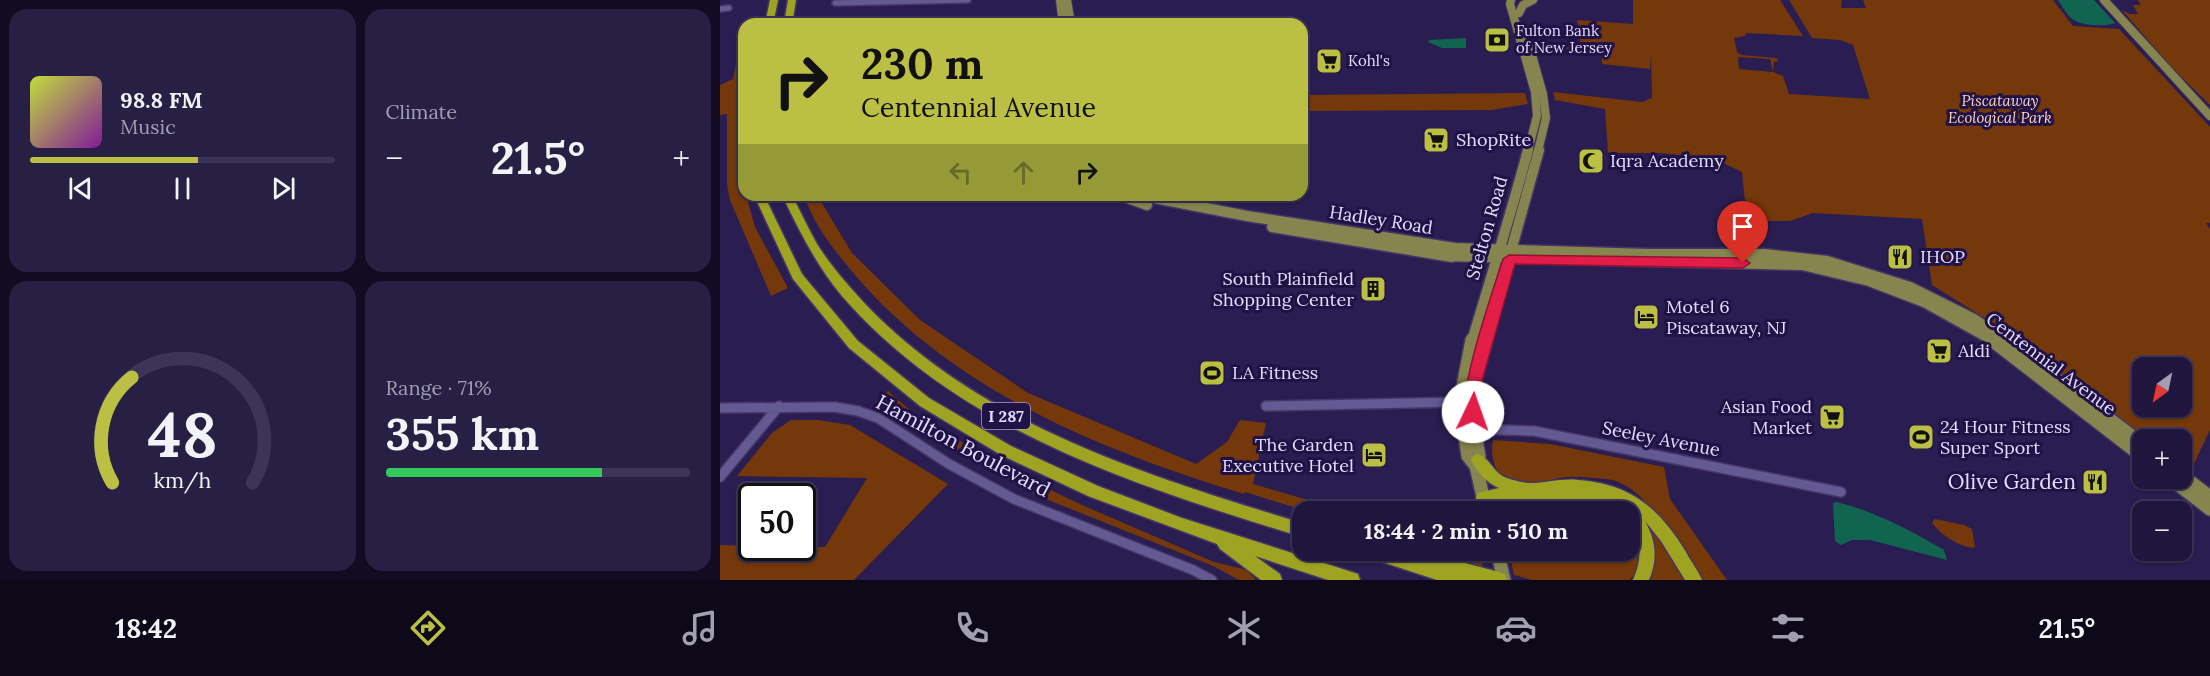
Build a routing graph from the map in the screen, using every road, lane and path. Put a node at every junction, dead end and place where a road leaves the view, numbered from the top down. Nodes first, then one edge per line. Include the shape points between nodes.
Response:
1 (774, 0) edge
2 (792, 0) edge
3 (968, 0) edge
4 (1060, 0) edge
5 (1067, 0) edge
6 (1512, 0) edge
7 (1533, 0) edge
8 (2104, 0) edge
9 (908, 1) edge
10 (835, 3) dead end
11 (729, 8) dead end
12 (720, 9) edge
13 (1519, 13) junction
14 (770, 18) edge
15 (789, 18) edge
16 (1062, 18) edge
17 (1070, 18) edge
18 (2210, 116) edge
19 (761, 201) edge
20 (790, 201) edge
21 (1138, 201) edge
22 (1166, 201) edge
23 (1498, 255) junction
24 (1511, 255) junction
25 (1446, 256) junction
26 (1492, 274) junction
27 (1460, 402) junction
28 (779, 406) junction
29 (1266, 406) dead end
30 (720, 408) edge
31 (1474, 429) junction
32 (2132, 436) edge
33 (2132, 448) edge
34 (1477, 463) junction
35 (720, 477) edge
36 (2192, 483) edge
37 (1530, 489) junction
38 (2184, 489) edge
39 (1841, 492) dead end
40 (1546, 497) junction
41 (2210, 497) edge
42 (1484, 501) edge
43 (1498, 501) edge
44 (1519, 501) edge
45 (1539, 501) edge
46 (1608, 501) edge
47 (2210, 510) edge
48 (1292, 527) edge
49 (1640, 529) edge
50 (1211, 535) junction
51 (1401, 561) edge
52 (1500, 561) edge
53 (1428, 570) junction
54 (1212, 580) edge
55 (1274, 580) edge
56 (1352, 580) edge
57 (1461, 580) edge
58 (1498, 580) edge
59 (1504, 580) edge
60 (1641, 580) edge
61 (1694, 580) edge

1 - 14 highway
2 - 15 highway
3 - 9 street
4 - 16 main road
5 - 17 main road
6 - 13 main road, Stelton Road
6 - 23 main road, Stelton Road via 1538,116
7 - 13 main road via 1523,5
8 - 18 main road
9 - 10 street
11 - 12 street
13 - 24 main road, Stelton Road via 1543,94 1546,118
19 - 50 highway, I 287 via 776,239 810,292 846,334 901,384 974,433 1041,469
20 - 48 highway, I 287 via 817,253 858,305 908,351 960,389 1035,432 1098,461
21 - 25 main road, Hadley Road
22 - 23 main road, Hadley Road
23 - 24 main road, Hadley Road
23 - 25 main road, Hadley Road
23 - 26 main road, Stelton Road
24 - 31 main road, Stelton Road via 1474,384
24 - 32 main road, Centennial Avenue via 1764,254 1825,261 1864,271 1910,287 1974,319
24 - 33 main road, Centennial Avenue via 1802,265 1869,281 1924,302 1979,331
25 - 26 main road, Hadley Road via 1480,262
26 - 27 main road, Stelton Road via 1467,358
27 - 29 street
27 - 34 main road, Stelton Road via 1468,456
28 - 30 street, Hamilton Boulevard
28 - 35 street
28 - 54 street, Hamilton Boulevard via 836,407 878,418 1014,500
31 - 34 main road, Stelton Road
31 - 39 street, Seeley Avenue via 1534,431
34 - 37 highway via 1497,481
34 - 42 main road, Stelton Road
36 - 41 main road
37 - 43 highway
37 - 61 highway via 1592,487 1640,506 1656,522
38 - 47 main road
40 - 44 highway
40 - 45 highway
40 - 46 highway via 1586,494
49 - 60 highway via 1647,546 1647,566
50 - 55 highway
50 - 56 highway, I 287
51 - 53 highway
52 - 59 main road
53 - 57 highway
53 - 58 highway via 1446,566

